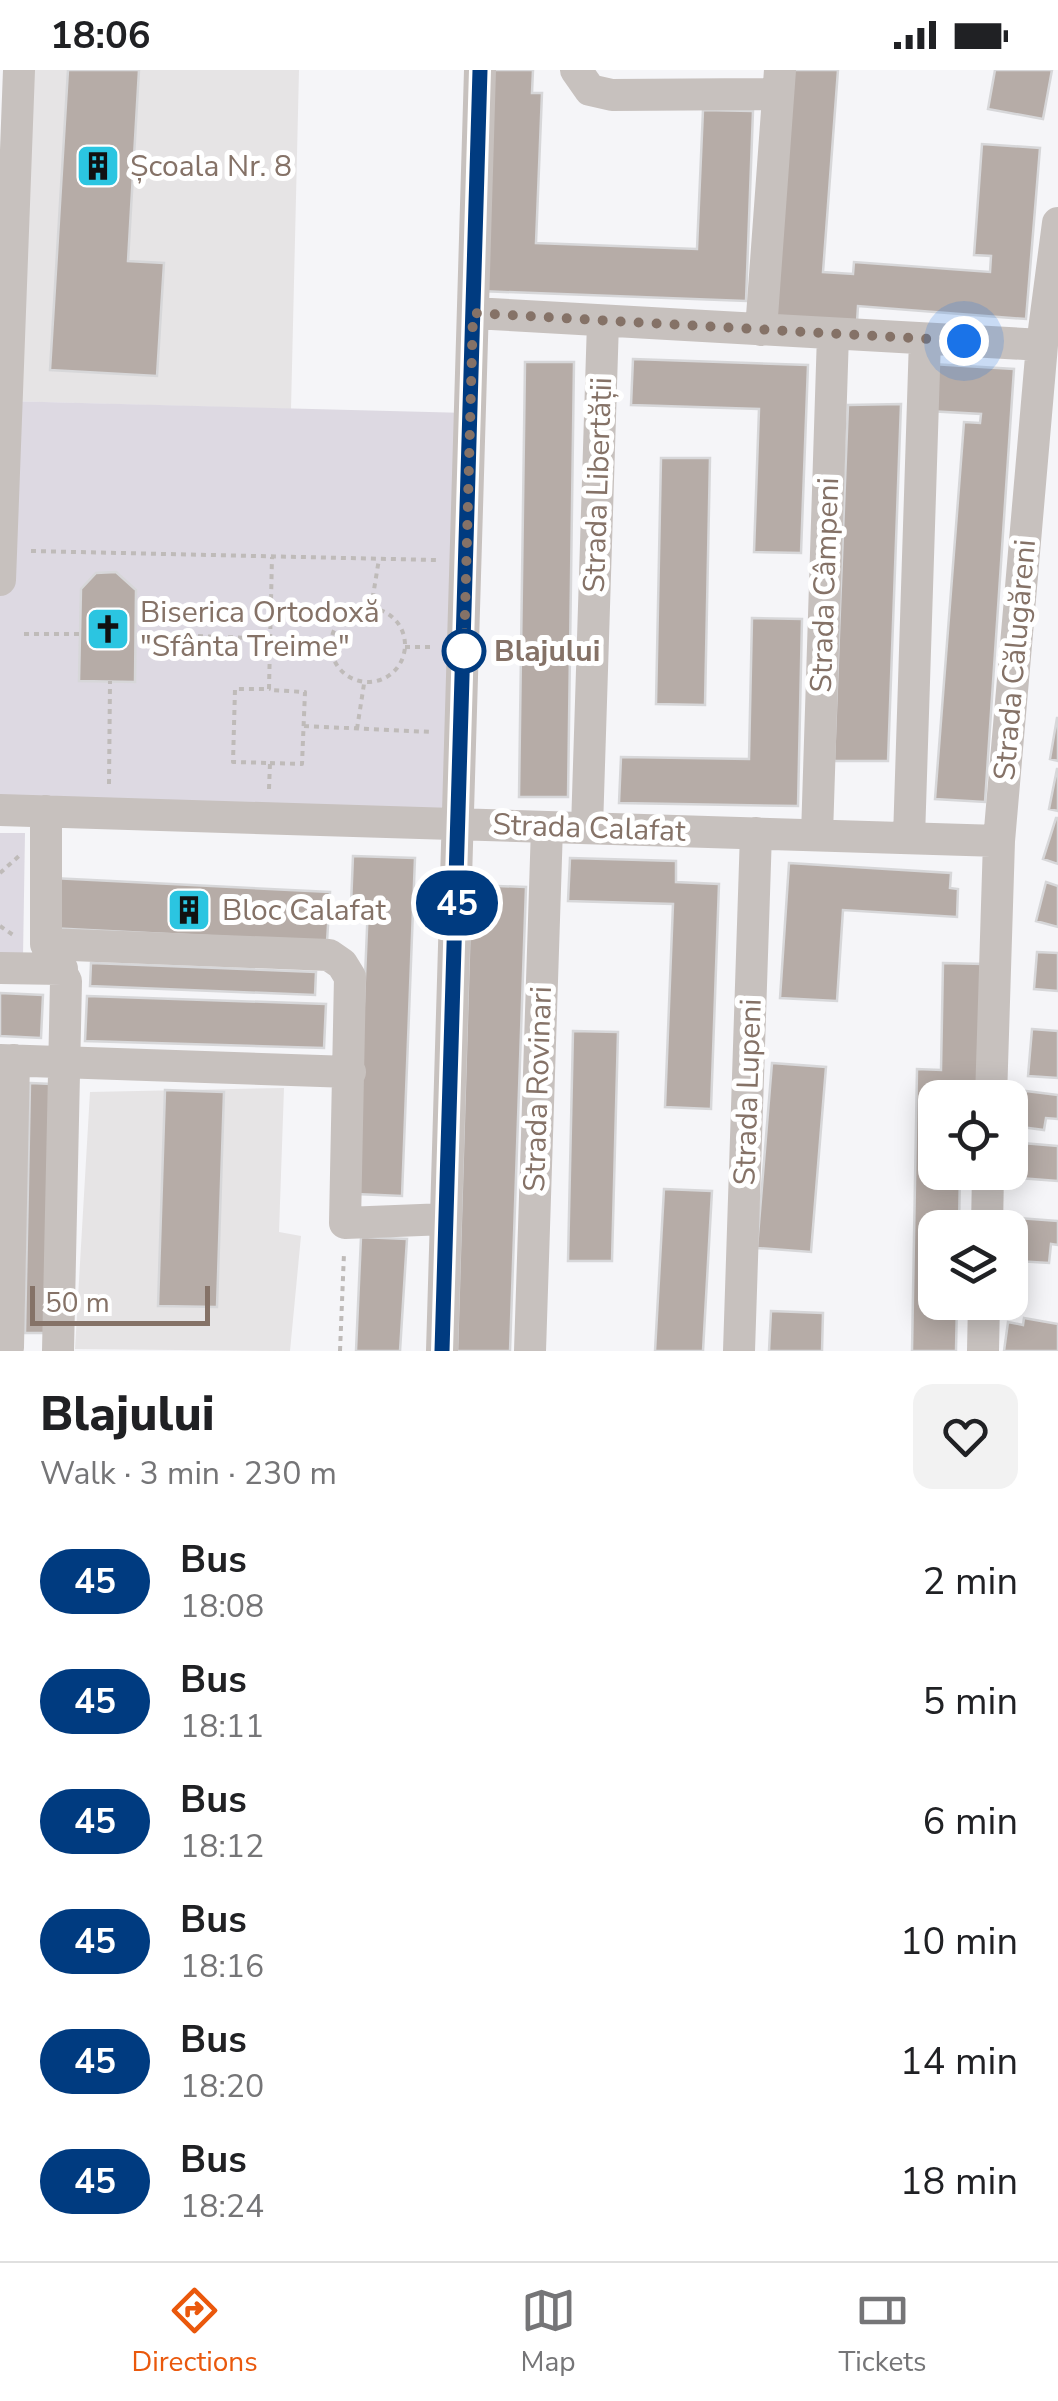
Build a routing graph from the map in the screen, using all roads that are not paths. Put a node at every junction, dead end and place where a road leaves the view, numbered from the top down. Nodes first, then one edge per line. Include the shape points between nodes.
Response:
1 (19, 70) edge
2 (480, 70) edge
3 (576, 70) edge
4 (779, 82) edge
5 (1058, 223) edge
6 (473, 313) junction
7 (603, 322) junction
8 (761, 330) junction
9 (833, 334) junction
10 (4, 337) edge
11 (925, 339) junction
12 (1042, 345) junction
13 (1, 550) edge
14 (0, 580) edge
15 (0, 810) edge
16 (46, 812) junction
17 (459, 824) junction
18 (547, 827) junction
19 (586, 828) junction
20 (756, 833) junction
21 (817, 835) junction
22 (908, 838) junction
23 (999, 840) junction
24 (54, 957) junction
25 (0, 968) edge
26 (7, 1060) edge
27 (62, 1060) junction
28 (350, 1072) junction
29 (992, 1080) edge
30 (446, 1219) junction
31 (983, 1320) edge
32 (4, 1347) edge
33 (58, 1350) edge
34 (442, 1351) edge
35 (530, 1351) edge
36 (739, 1351) edge
37 (982, 1351) edge

1 - 10 street
2 - 6 street
3 - 4 street via 590,90 612,95
4 - 8 street
5 - 12 street, Strada Călugăreni
6 - 7 street
6 - 17 street
7 - 8 street
7 - 19 street, Strada Libertății
8 - 9 street
9 - 11 street
9 - 21 street, Strada Câmpeni
10 - 13 street
11 - 12 street
11 - 22 street
12 - 23 street, Strada Călugăreni
13 - 14 street
15 - 16 street, Strada Calafat
16 - 17 street, Strada Calafat
16 - 24 street
17 - 18 street, Strada Calafat
17 - 30 street
18 - 19 street, Strada Calafat
18 - 35 street, Strada Rovinari
19 - 20 street, Strada Calafat
20 - 21 street, Strada Calafat
20 - 36 street, Strada Lupeni
21 - 22 street, Strada Calafat
22 - 23 street, Strada Calafat
23 - 29 street, Strada Călugăreni
24 - 25 street
24 - 27 street via 66,981
24 - 28 street via 329,955 350,977
26 - 27 street
26 - 32 street
27 - 28 street
27 - 33 street
28 - 30 street via 345,1223
30 - 34 street
31 - 37 street
32 - 33 street

